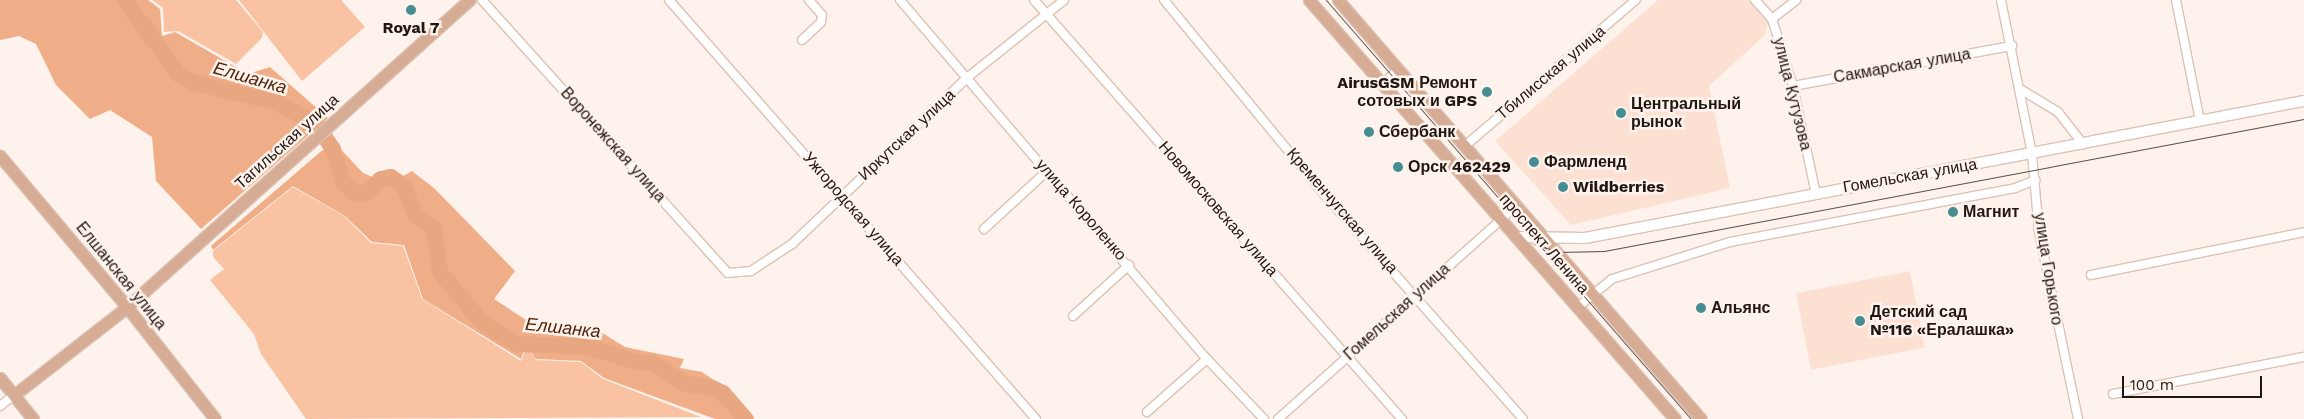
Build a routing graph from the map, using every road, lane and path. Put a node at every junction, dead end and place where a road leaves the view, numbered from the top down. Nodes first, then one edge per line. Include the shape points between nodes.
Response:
1 (469, 0) edge
2 (482, 0) edge
3 (669, 0) edge
4 (809, 0) edge
5 (900, 0) edge
6 (1034, 0) edge
7 (1064, 0) edge
8 (1164, 0) edge
9 (1309, 0) edge
10 (1338, 0) edge
11 (1636, 0) edge
12 (1755, 0) edge
13 (1796, 0) edge
14 (2001, 0) edge
15 (2176, 0) edge
16 (1047, 14) junction
17 (1772, 19) junction
18 (802, 40) dead end
19 (2012, 46) junction
20 (1399, 70) junction
21 (968, 77) junction
22 (1382, 84) junction
23 (1793, 86) junction
24 (2020, 89) junction
25 (2304, 101) edge
26 (2200, 122) junction
27 (2083, 144) junction
28 (1466, 145) junction
29 (2032, 154) junction
30 (0, 156) edge
31 (1046, 172) junction
32 (2036, 180) junction
33 (1816, 194) junction
34 (842, 196) junction
35 (1516, 206) junction
36 (1502, 220) junction
37 (984, 230) dead end
38 (2304, 232) edge
39 (1516, 237) junction
40 (1548, 240) junction
41 (1129, 265) junction
42 (751, 271) joint
43 (2091, 275) dead end
44 (1594, 294) junction
45 (1416, 295) junction
46 (127, 307) junction
47 (1578, 307) junction
48 (1073, 316) dead end
49 (1348, 357) junction
50 (2304, 357) edge
51 (1207, 359) junction
52 (0, 378) edge
53 (2113, 394) dead end
54 (14, 395) junction
55 (0, 406) edge
56 (1147, 412) dead end
57 (33, 419) edge
58 (215, 419) edge
59 (1036, 419) edge
60 (1264, 419) edge
61 (1278, 419) edge
62 (1402, 419) edge
63 (1524, 419) edge
64 (1675, 419) edge
65 (1701, 419) edge
66 (2078, 419) edge

1 - 46 main road, Тагильская улица
2 - 42 street, Воронежская улица via 728,273
3 - 34 street, Ужгородская улица
4 - 18 street via 822,15 822,22
5 - 21 street, улица Короленко
6 - 16 street, Новомосковская улица
7 - 16 street, Иркутская улица
8 - 45 street, Кременчугская улица via 1324,194
9 - 22 main road, проспект Ленина
10 - 20 main road, проспект Ленина
11 - 28 street, Тбилисская улица
12 - 17 street, улица Кутузова
13 - 17 street
14 - 19 street, улица Горького
15 - 26 street
16 - 21 street, Иркутская улица
16 - 49 street, Новомосковская улица
17 - 23 street, улица Кутузова
19 - 23 street, Сакмарская улица
19 - 24 street, улица Горького
20 - 22 street
20 - 28 main road, проспект Ленина
21 - 31 street, улица Короленко
21 - 34 street, Иркутская улица
22 - 36 main road, проспект Ленина
23 - 33 street, улица Кутузова
24 - 27 street via 2058,112
24 - 29 street, улица Горького
25 - 26 street, Гомельская улица
26 - 27 street, Гомельская улица
27 - 29 street, Гомельская улица
28 - 35 main road, проспект Ленина
29 - 32 street, улица Горького
29 - 33 street, Гомельская улица
30 - 46 main road, Елшанская улица
31 - 37 street
31 - 41 street, улица Короленко
32 - 44 street, Гомельская улица via 2015,188 1730,242 1612,279
32 - 66 street, улица Горького via 2039,232
33 - 40 street, Гомельская улица via 1585,238
34 - 42 street, Иркутская улица via 792,244
34 - 59 street, Ужгородская улица
35 - 36 street, Гомельская улица
35 - 40 main road, проспект Ленина
36 - 39 main road, проспект Ленина
36 - 45 street, Гомельская улица
38 - 43 street
39 - 40 street, Гомельская улица
39 - 47 main road, проспект Ленина
40 - 44 main road, проспект Ленина
41 - 48 street
41 - 51 street, улица Короленко
44 - 47 street, Гомельская улица
44 - 65 main road, проспект Ленина
45 - 49 street, Гомельская улица
45 - 63 street, Кременчугская улица
46 - 54 main road, Тагильская улица
46 - 58 main road, Елшанская улица
47 - 64 main road, проспект Ленина
49 - 61 street, Гомельская улица
49 - 62 street, Новомосковская улица
50 - 53 street
51 - 56 street
51 - 60 street, улица Короленко
52 - 54 main road
54 - 55 street
54 - 57 main road

